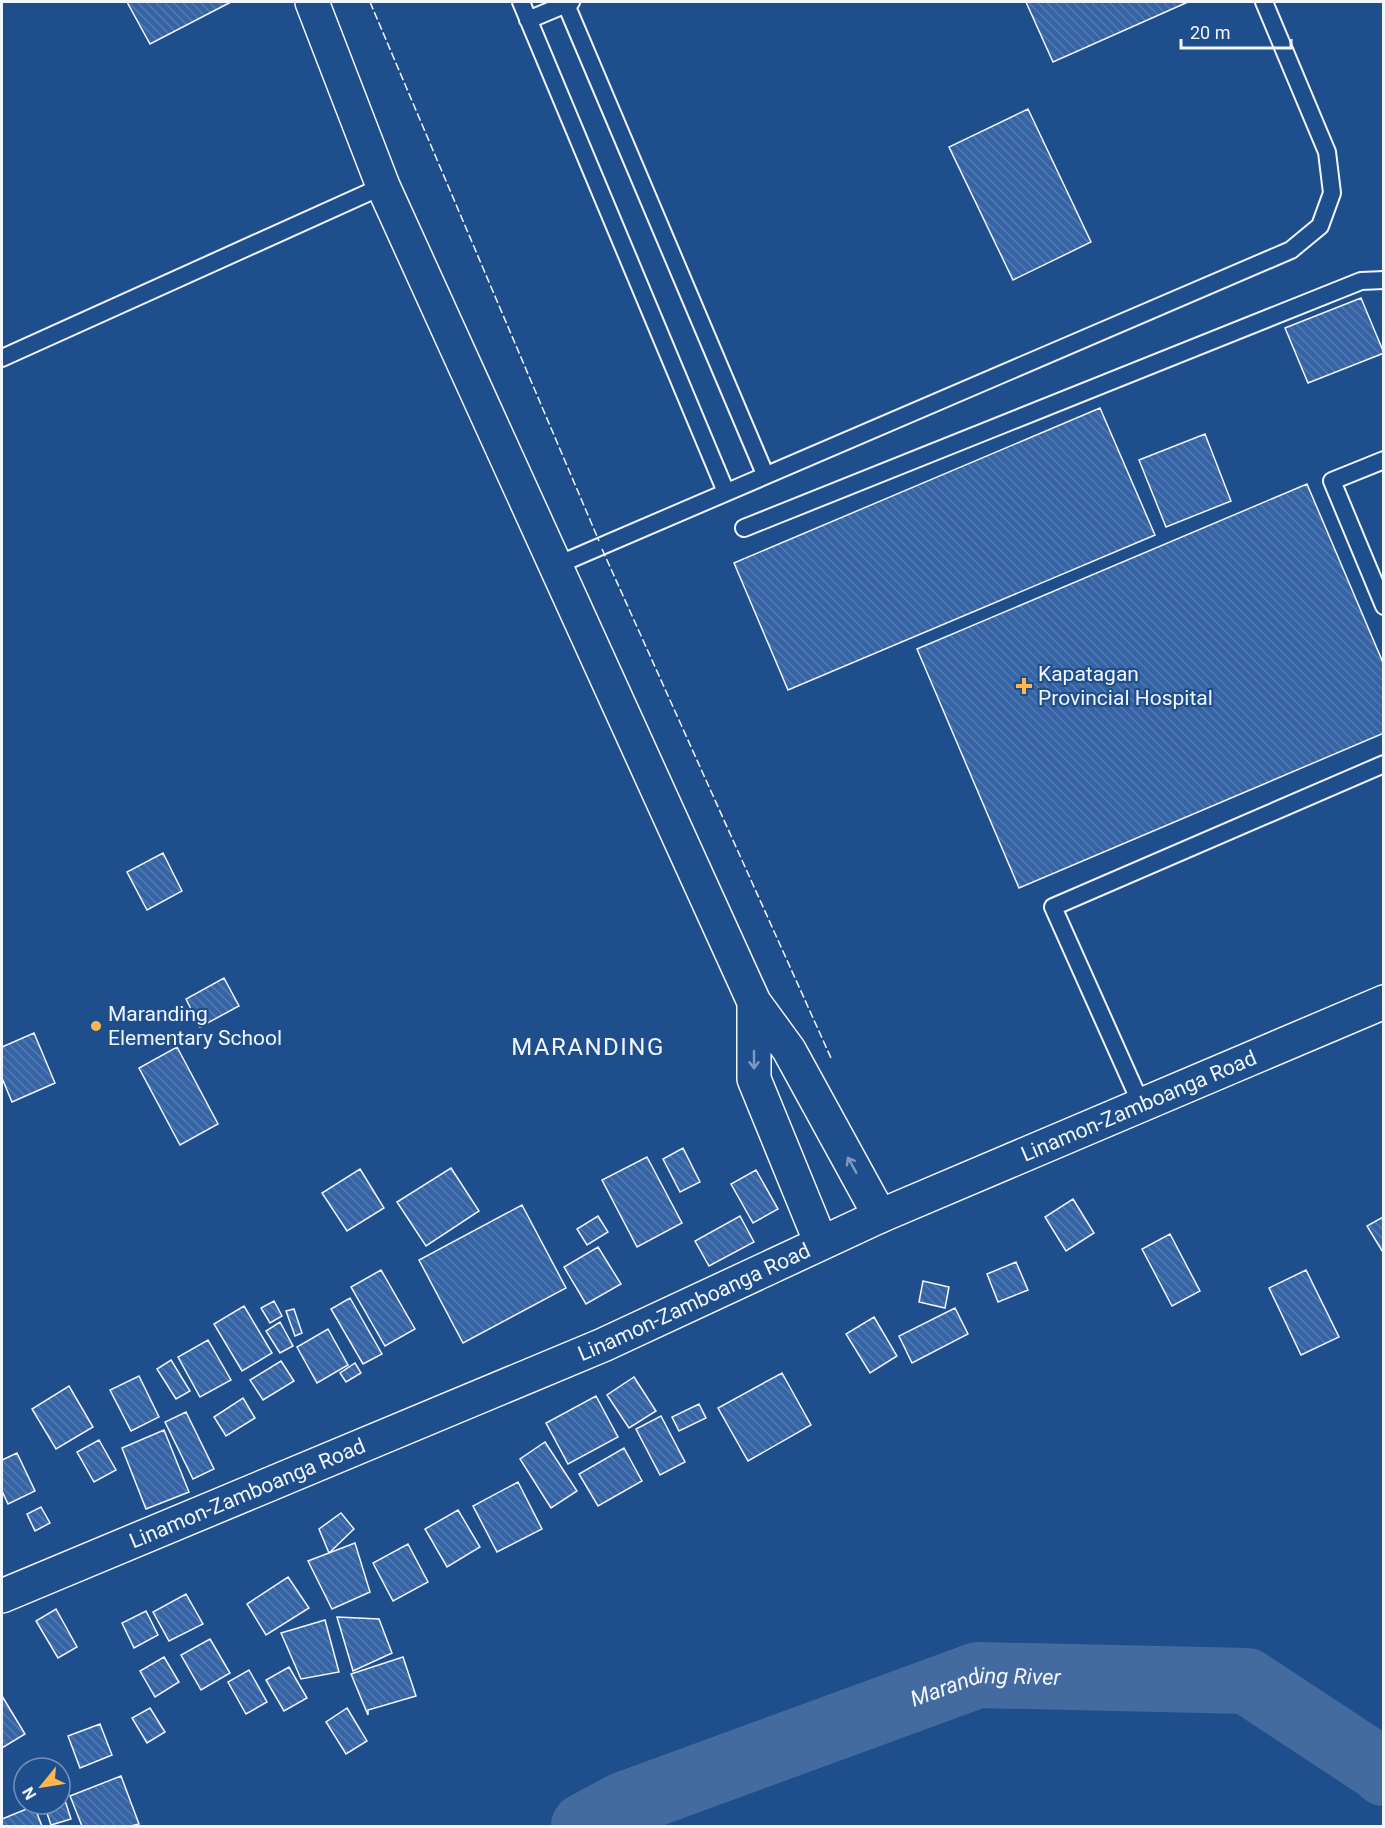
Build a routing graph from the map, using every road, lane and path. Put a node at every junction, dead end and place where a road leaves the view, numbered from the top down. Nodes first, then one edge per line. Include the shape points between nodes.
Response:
1 (312, 2) edge
2 (521, 2) edge
3 (568, 2) edge
4 (1264, 2) edge
5 (528, 20) junction
6 (383, 186) junction
7 (1383, 280) edge
8 (2, 358) edge
9 (1383, 460) edge
10 (765, 474) junction
11 (726, 492) junction
12 (744, 528) dead end
13 (555, 566) junction
14 (1383, 606) edge
15 (1383, 764) edge
16 (754, 1002) junction
17 (1383, 1002) edge
18 (1142, 1106) junction
19 (880, 1216) junction
20 (821, 1244) junction
21 (2, 1596) edge

1 - 6 main road
2 - 5 lane
3 - 5 lane
3 - 10 lane
4 - 10 lane via 1327,152 1332,193 1320,226 1292,250
5 - 11 lane
6 - 8 lane
6 - 13 main road
7 - 12 lane via 1361,281
9 - 14 lane via 1332,481
10 - 11 lane
11 - 13 lane
13 - 16 main road
15 - 18 lane via 1053,907
19 -> 16 main road via 789,1050
16 -> 20 main road via 754,1079
17 - 18 main road, Linamon-Zamboanga Road
18 - 19 main road, Linamon-Zamboanga Road
19 - 20 main road, Linamon-Zamboanga Road
20 - 21 main road, Linamon-Zamboanga Road via 603,1345

